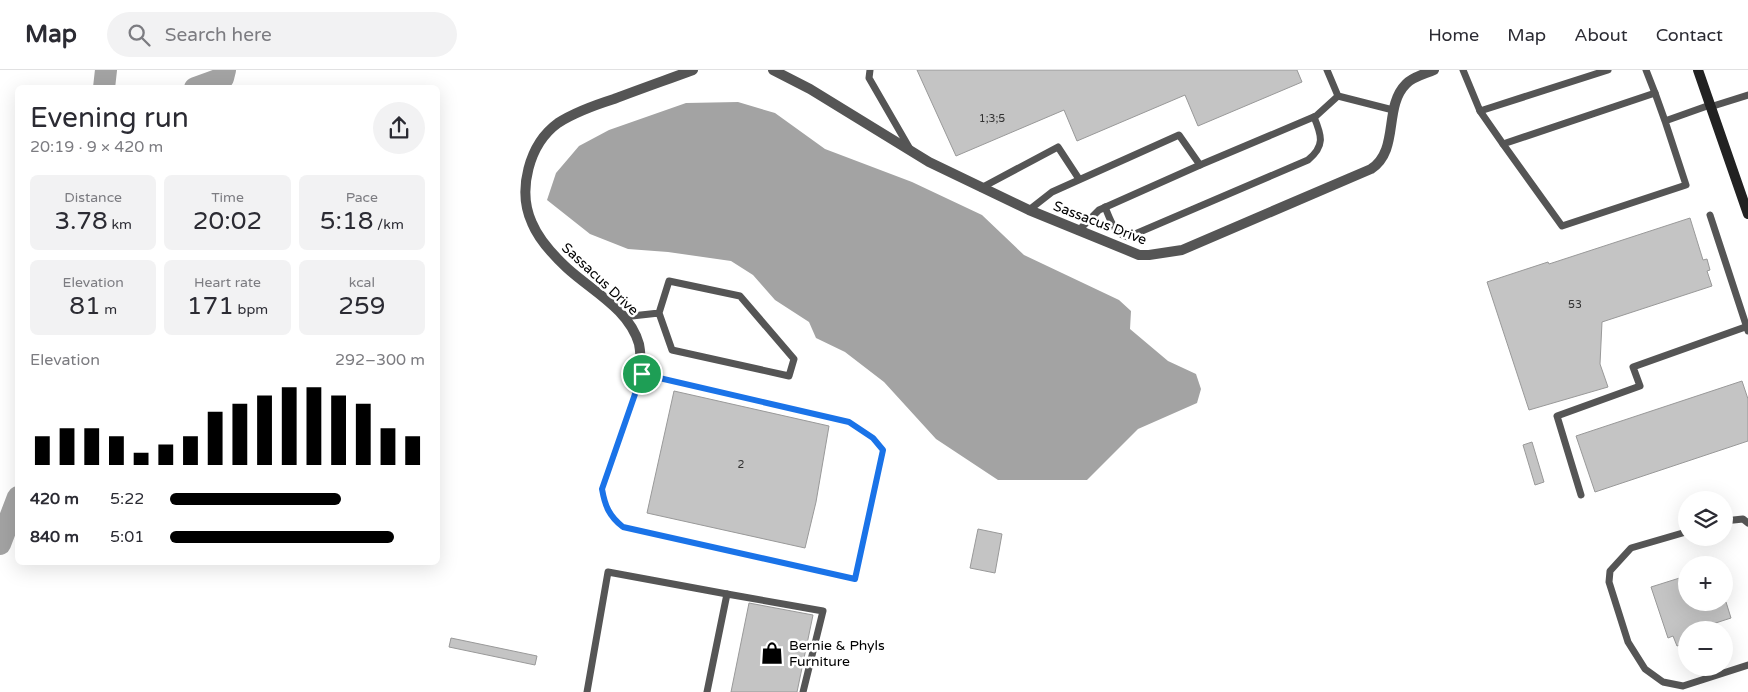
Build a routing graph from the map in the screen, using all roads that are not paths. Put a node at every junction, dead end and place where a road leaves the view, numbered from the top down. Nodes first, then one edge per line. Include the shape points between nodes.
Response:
1 (693, 70) edge
2 (773, 70) edge
3 (870, 70) edge
4 (1327, 70) edge
5 (1434, 70) edge
6 (1463, 70) edge
7 (1608, 70) edge
8 (1646, 70) edge
9 (1698, 70) edge
10 (1655, 93) junction
11 (1748, 95) edge
12 (1338, 96) junction
13 (1710, 106) junction
14 (1393, 110) junction
15 (1480, 111) junction
16 (1314, 117) junction
17 (1665, 121) junction
18 (1503, 144) junction
19 (912, 152) junction
20 (1200, 165) junction
21 (1079, 179) junction
22 (981, 188) junction
23 (1105, 207) junction
24 (1029, 210) junction
25 (1748, 214) edge
26 (1710, 215) dead end
27 (1078, 231) junction
28 (658, 313) junction
29 (623, 317) junction
30 (1748, 328) edge
31 (642, 374) junction
32 (1581, 495) dead end
33 (1733, 520) edge
34 (1748, 523) edge
35 (1678, 534) edge
36 (727, 594) junction
37 (1748, 665) edge
38 (587, 692) edge
39 (707, 692) edge
40 (803, 692) edge

1 - 29 street, Sassacus Drive via 566,118 540,143 528,172 526,202 537,233 567,268
2 - 19 street, Sassacus Drive
3 - 19 lane via 869,78
4 - 12 lane
5 - 14 street, Sassacus Drive via 1407,83 1397,96
6 - 15 lane
7 - 15 lane
8 - 10 lane
9 - 13 main road
10 - 17 lane
10 - 18 lane
11 - 13 lane
12 - 14 lane
12 - 16 lane
13 - 17 lane
13 - 25 main road
14 - 27 street, Sassacus Drive via 1388,144 1376,166 1182,250 1139,255
15 - 18 lane
16 - 20 lane
16 - 23 lane via 1321,142 1308,160 1214,202 1128,237 1114,228
17 - 18 lane via 1686,185 1562,226
19 - 22 street, Sassacus Drive
20 - 21 lane via 1179,135
20 - 23 lane
21 - 22 lane via 1058,148
21 - 24 lane via 1052,192
22 - 24 street, Sassacus Drive
23 - 27 lane
24 - 27 street, Sassacus Drive
26 - 30 lane
28 - 28 lane via 672,350 789,376 794,359 740,296 669,281
28 - 29 lane
29 - 31 street, Sassacus Drive via 637,338
30 - 32 lane via 1633,368 1640,386 1557,416
31 - 31 lane via 602,489 605,505 615,521 623,527 855,579 883,450 873,438 849,422
33 - 34 lane via 1743,519
35 - 37 lane via 1631,548 1610,571 1609,582 1628,642 1644,669 1663,682 1683,686
36 - 38 lane via 608,572
36 - 39 lane
36 - 40 lane via 823,611

